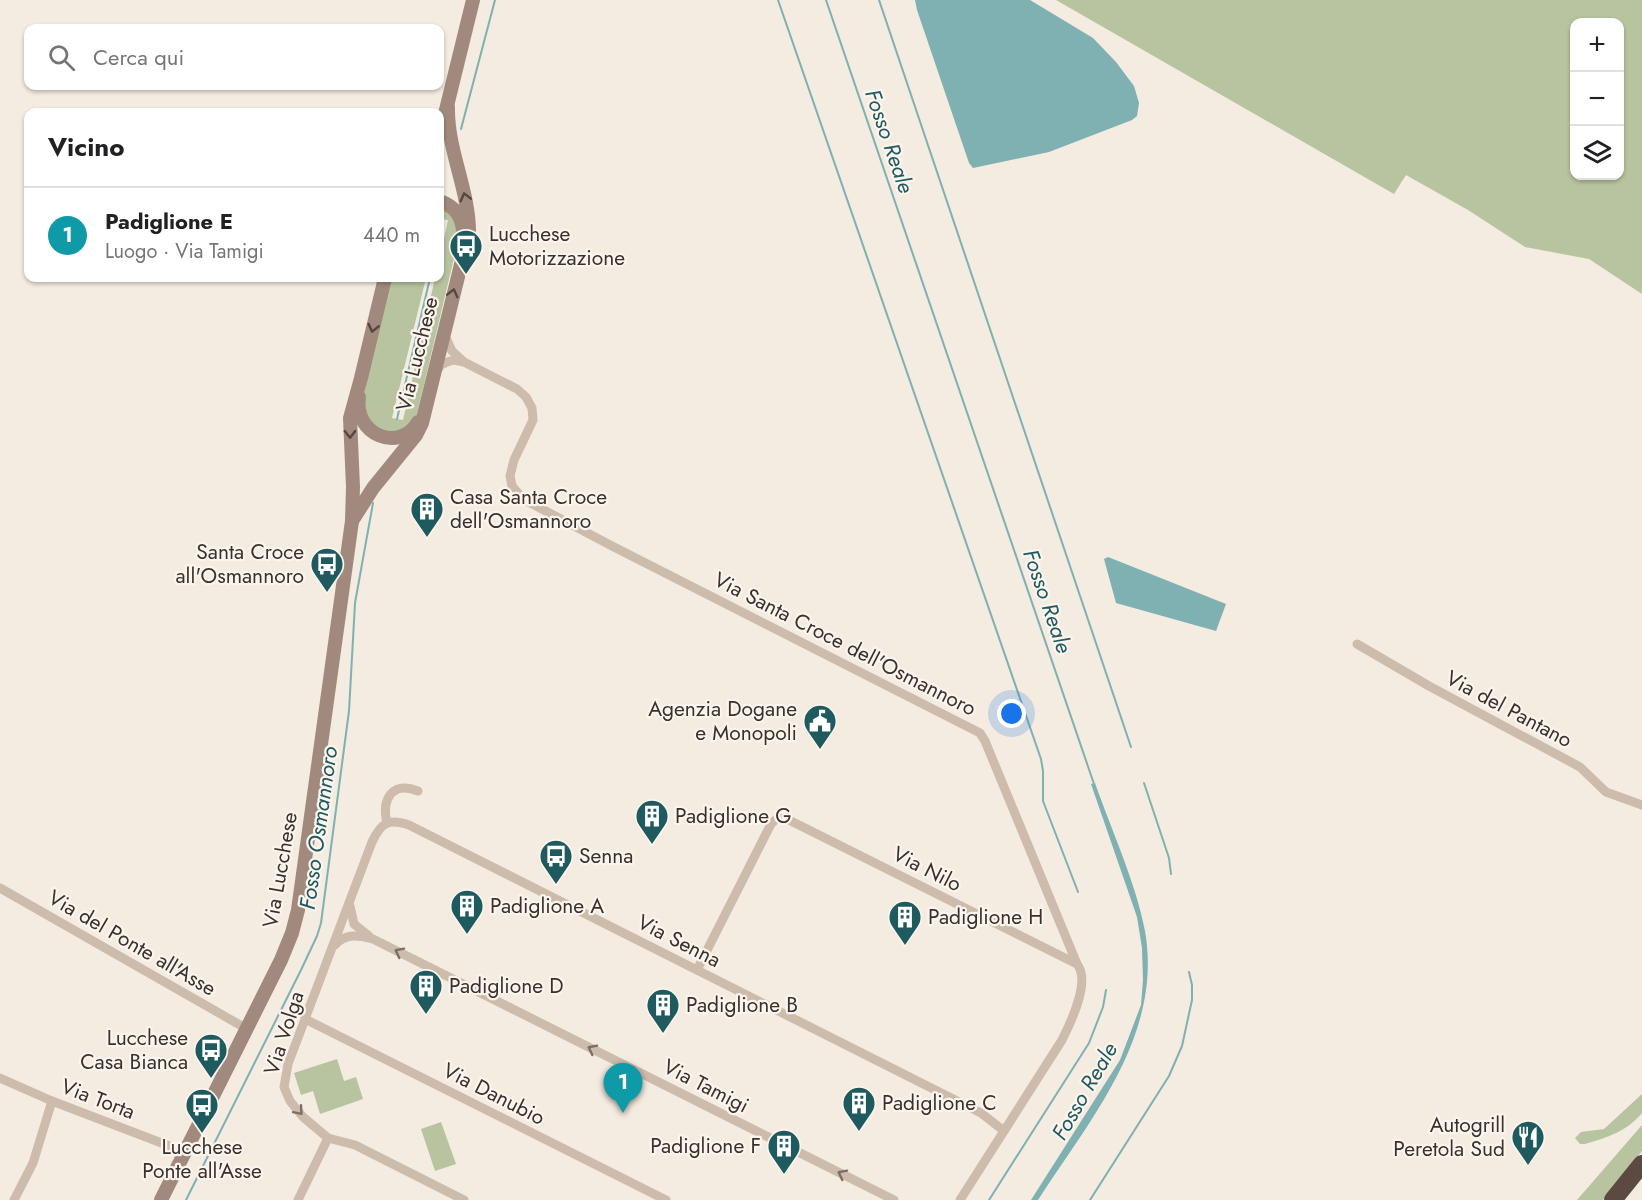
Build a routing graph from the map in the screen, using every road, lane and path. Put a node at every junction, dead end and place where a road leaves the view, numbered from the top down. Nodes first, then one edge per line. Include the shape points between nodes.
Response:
1 (473, 0) edge
2 (448, 107) junction
3 (444, 116) edge
4 (444, 203) edge
5 (462, 255) junction
6 (384, 282) edge
7 (444, 332) junction
8 (465, 362) junction
9 (361, 378) junction
10 (431, 384) junction
11 (425, 409) junction
12 (352, 521) junction
13 (1358, 644) dead end
14 (418, 791) dead end
15 (1642, 805) edge
16 (387, 823) junction
17 (0, 888) edge
18 (350, 901) junction
19 (373, 939) junction
20 (332, 949) junction
21 (1077, 964) junction
22 (697, 970) junction
23 (306, 1019) junction
24 (247, 1029) junction
25 (0, 1078) edge
26 (52, 1101) junction
27 (1004, 1131) junction
28 (328, 1138) junction
29 (185, 1152) junction
30 (1642, 1164) edge
31 (1642, 1183) edge
32 (14, 1200) edge
33 (161, 1200) edge
34 (298, 1200) edge
35 (464, 1200) edge
36 (666, 1200) edge
37 (894, 1200) edge
38 (960, 1200) edge
39 (1613, 1200) edge
40 (1628, 1200) edge

1 - 2 main road, Via Lucchese
2 - 3 main road, Via Lucchese
5 -> 2 main road, Via Lucchese via 469,232 468,205 450,135
4 - 5 main road via 461,220
7 -> 5 main road, Via Lucchese
6 -> 9 main road, Via Lucchese
7 - 8 street via 452,351
7 - 10 main road, Via Lucchese
8 - 10 street via 454,360 441,365
8 - 21 street, Via Santa Croce dell'Osmannoro via 521,391 531,406 532,424 514,459 510,481 515,491 534,505 980,734
9 - 11 main road via 359,412 374,434 391,438 406,432 416,426
9 -> 12 main road, Via Lucchese via 350,418
10 - 11 main road, Via Lucchese
11 - 12 main road, Via Lucchese via 416,435
12 - 24 main road, Via Lucchese via 298,910 281,960
13 - 15 street, Via del Pantano via 1580,767 1605,792
14 - 16 street via 404,787 391,793 385,807
16 - 18 street, Via Volga via 377,832
16 - 22 street, Via Senna via 409,825
17 - 24 street, Via del Ponte all'Asse
18 - 19 street, Via Tamigi via 354,924
18 - 20 street, Via Volga
19 - 20 street, Via Tamigi via 349,936
37 -> 19 street, Via Tamigi
20 - 23 street, Via Volga
21 - 22 street, Via Nilo via 785,819 774,820
21 - 27 street via 1083,979 1071,1021
22 - 27 street, Via Senna via 981,1113
23 -> 28 street, Via Volga via 288,1064 284,1087 303,1117
23 - 36 street, Via Danubio
24 - 29 main road, Via Lucchese
25 - 26 street, Via Torta
26 - 29 street, Via Torta
26 - 32 street via 33,1163
27 - 38 street
28 - 34 street
28 - 35 street, Via Volga via 355,1145
29 - 33 main road, Via Lucchese
30 - 39 highway
31 - 40 highway

